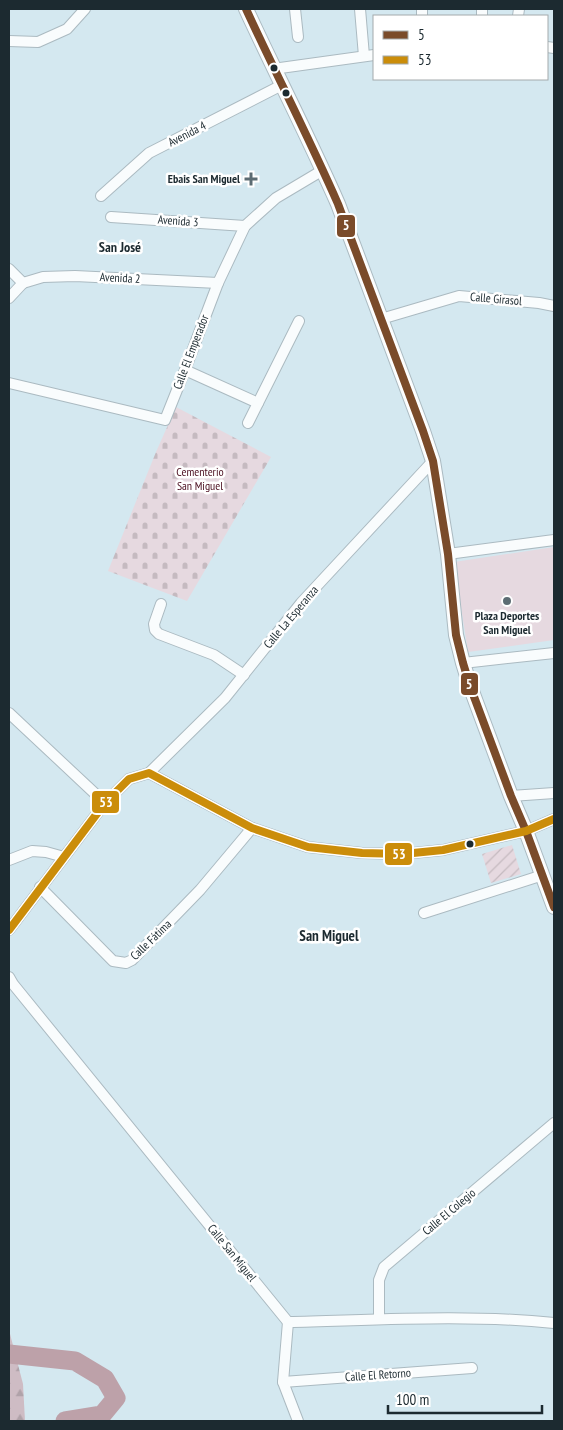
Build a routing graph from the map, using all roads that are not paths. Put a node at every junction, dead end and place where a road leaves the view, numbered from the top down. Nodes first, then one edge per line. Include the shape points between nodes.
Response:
1 (85, 9) edge
2 (246, 9) edge
3 (295, 9) edge
4 (360, 9) edge
5 (298, 37) dead end
6 (9, 41) edge
7 (369, 55) edge
8 (274, 69) junction
9 (282, 85) junction
10 (323, 170) junction
11 (100, 196) dead end
12 (111, 217) dead end
13 (245, 226) junction
14 (9, 269) edge
15 (23, 283) junction
16 (218, 283) junction
17 (9, 298) edge
18 (554, 306) edge
19 (381, 319) junction
20 (300, 321) dead end
21 (185, 370) junction
22 (9, 383) edge
23 (258, 403) junction
24 (248, 424) dead end
25 (433, 461) junction
26 (554, 540) edge
27 (448, 554) junction
28 (162, 604) dead end
29 (554, 653) edge
30 (463, 663) junction
31 (244, 675) junction
32 (9, 713) edge
33 (149, 773) junction
34 (554, 793) edge
35 (510, 796) junction
36 (105, 803) junction
37 (554, 819) edge
38 (252, 828) junction
39 (526, 831) junction
40 (64, 857) junction
41 (9, 860) edge
42 (542, 875) junction
43 (40, 887) junction
44 (554, 908) edge
45 (424, 913) dead end
46 (9, 930) edge
47 (9, 977) edge
48 (554, 1123) edge
49 (379, 1319) junction
50 (288, 1322) junction
51 (554, 1322) edge
52 (472, 1368) dead end
53 (283, 1382) junction
54 (298, 1421) edge

1 - 6 street via 67,29 38,42
2 - 8 main road
3 - 5 street
4 - 7 street
7 - 8 street
8 - 9 main road
9 - 10 main road
9 - 11 street, Avenida 4 via 149,153
10 - 13 street, Calle El Emperador via 276,198
10 - 19 main road
12 - 13 street, Avenida 3
13 - 16 street, Calle El Emperador
14 - 15 street
15 - 16 street, Avenida 2 via 43,277 75,276
15 - 17 street
16 - 21 street, Calle El Emperador
18 - 19 street, Calle Girasol via 459,296
19 - 25 main road
20 - 23 street
21 - 22 street, Calle El Emperador via 164,420
21 - 23 street
23 - 24 street
25 - 27 main road
25 - 31 street, Calle La Esperanza via 301,603
26 - 27 street
27 - 30 main road via 456,635
28 - 31 street via 154,624 158,634 214,656
29 - 30 street
30 - 35 main road
31 - 33 street, Calle La Esperanza
32 - 36 street
33 - 36 street via 129,779
33 - 38 street
34 - 35 street
35 - 39 main road
36 - 40 street
37 - 39 street
38 - 39 street via 308,847 403,854 443,850
38 - 43 street, Calle Fátima via 200,890 126,963 113,961
39 - 42 main road
40 - 41 street via 32,851
40 - 43 street
42 - 44 main road
42 - 45 street
43 - 46 street
47 - 50 street, Calle San Miguel
48 - 49 street, Calle El Colegio via 384,1267 379,1280
49 - 50 street
49 - 51 street via 515,1318
50 - 53 street
52 - 53 street, Calle El Retorno
53 - 54 street

